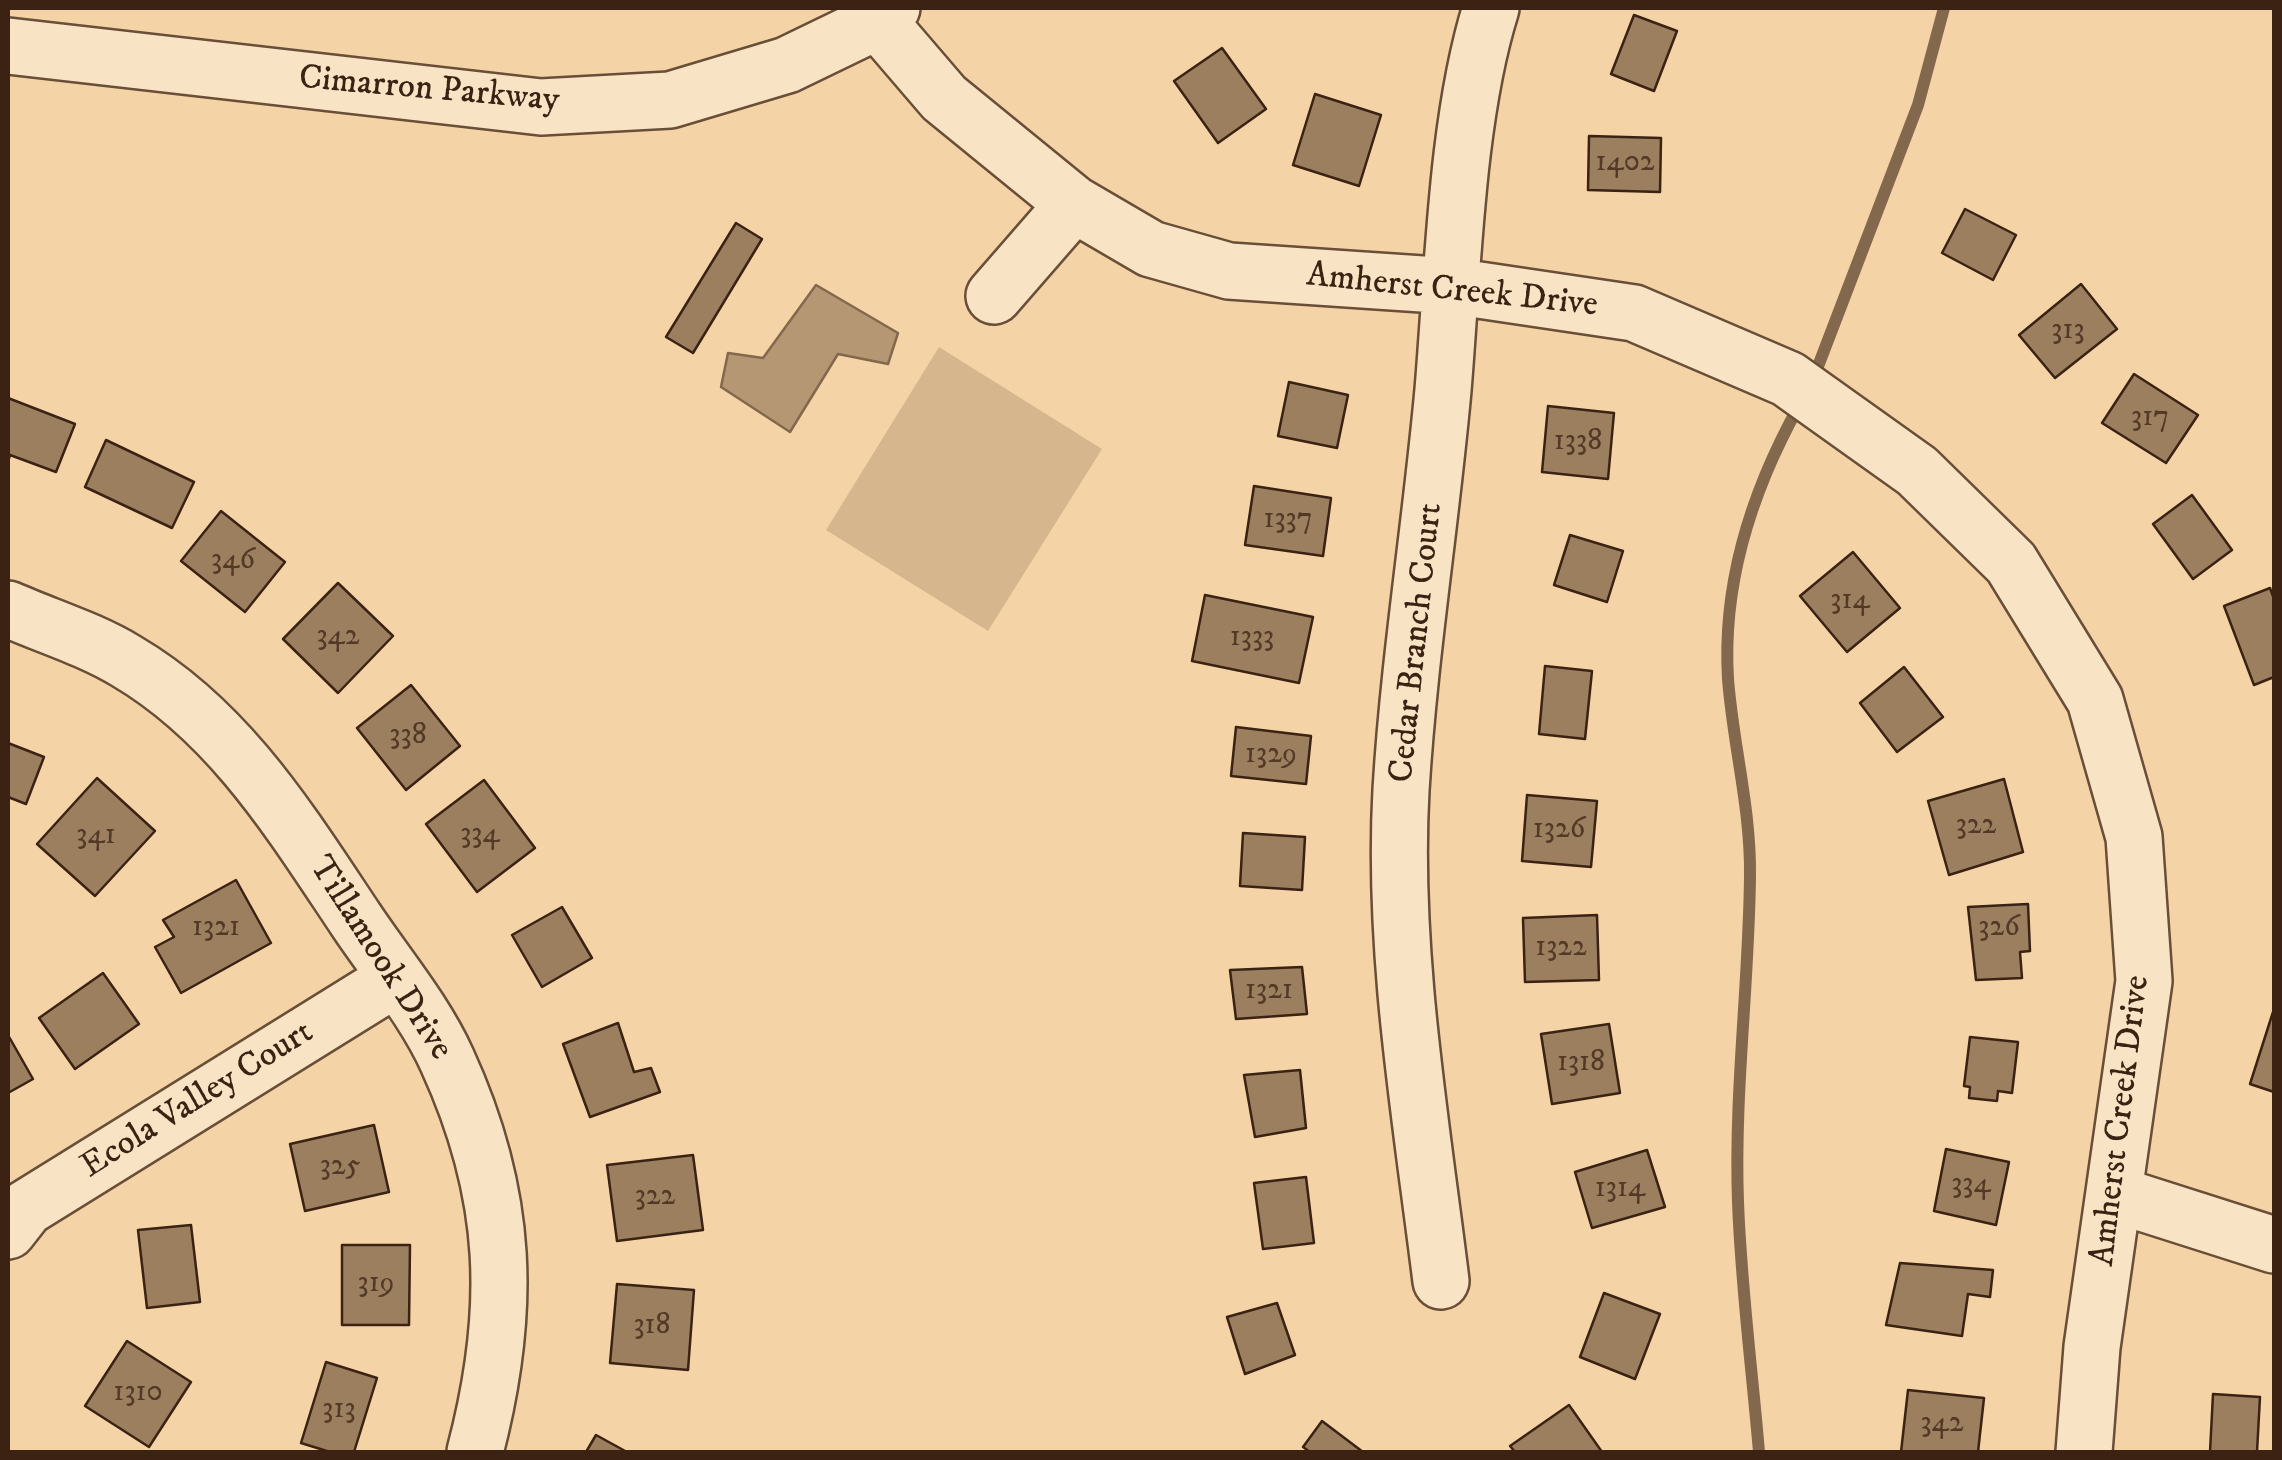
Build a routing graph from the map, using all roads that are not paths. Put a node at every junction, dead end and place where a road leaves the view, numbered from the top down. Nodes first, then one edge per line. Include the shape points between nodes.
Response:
1 (1491, 8) edge
2 (885, 14) edge
3 (8, 46) edge
4 (1074, 204) junction
5 (1452, 286) junction
6 (994, 296) dead end
7 (8, 609) edge
8 (396, 978) junction
9 (2114, 1194) junction
10 (8, 1231) edge
11 (2274, 1245) edge
12 (1441, 1281) dead end
13 (475, 1452) edge
14 (2084, 1452) edge

1 - 5 street, Cedar Branch Court via 1478,48
2 - 3 street, Cimarron Parkway via 787,65 670,100 541,107
2 - 4 street, Amherst Creek Drive via 944,98
4 - 5 street, Amherst Creek Drive via 1151,249 1230,271
4 - 6 street
5 - 9 street, Amherst Creek Drive via 1634,313 1788,379 1918,472 2011,564 2095,700 2134,837 2144,981
5 - 12 street, Cedar Branch Court via 1401,791 1412,1045
7 - 8 street, Tillamook Drive via 126,660 202,716 265,784
8 - 10 street, Ecola Valley Court via 26,1208
8 - 13 street, Tillamook Drive via 446,1058 485,1161 502,1252 497,1345
9 - 11 street
9 - 14 street, Amherst Creek Drive

